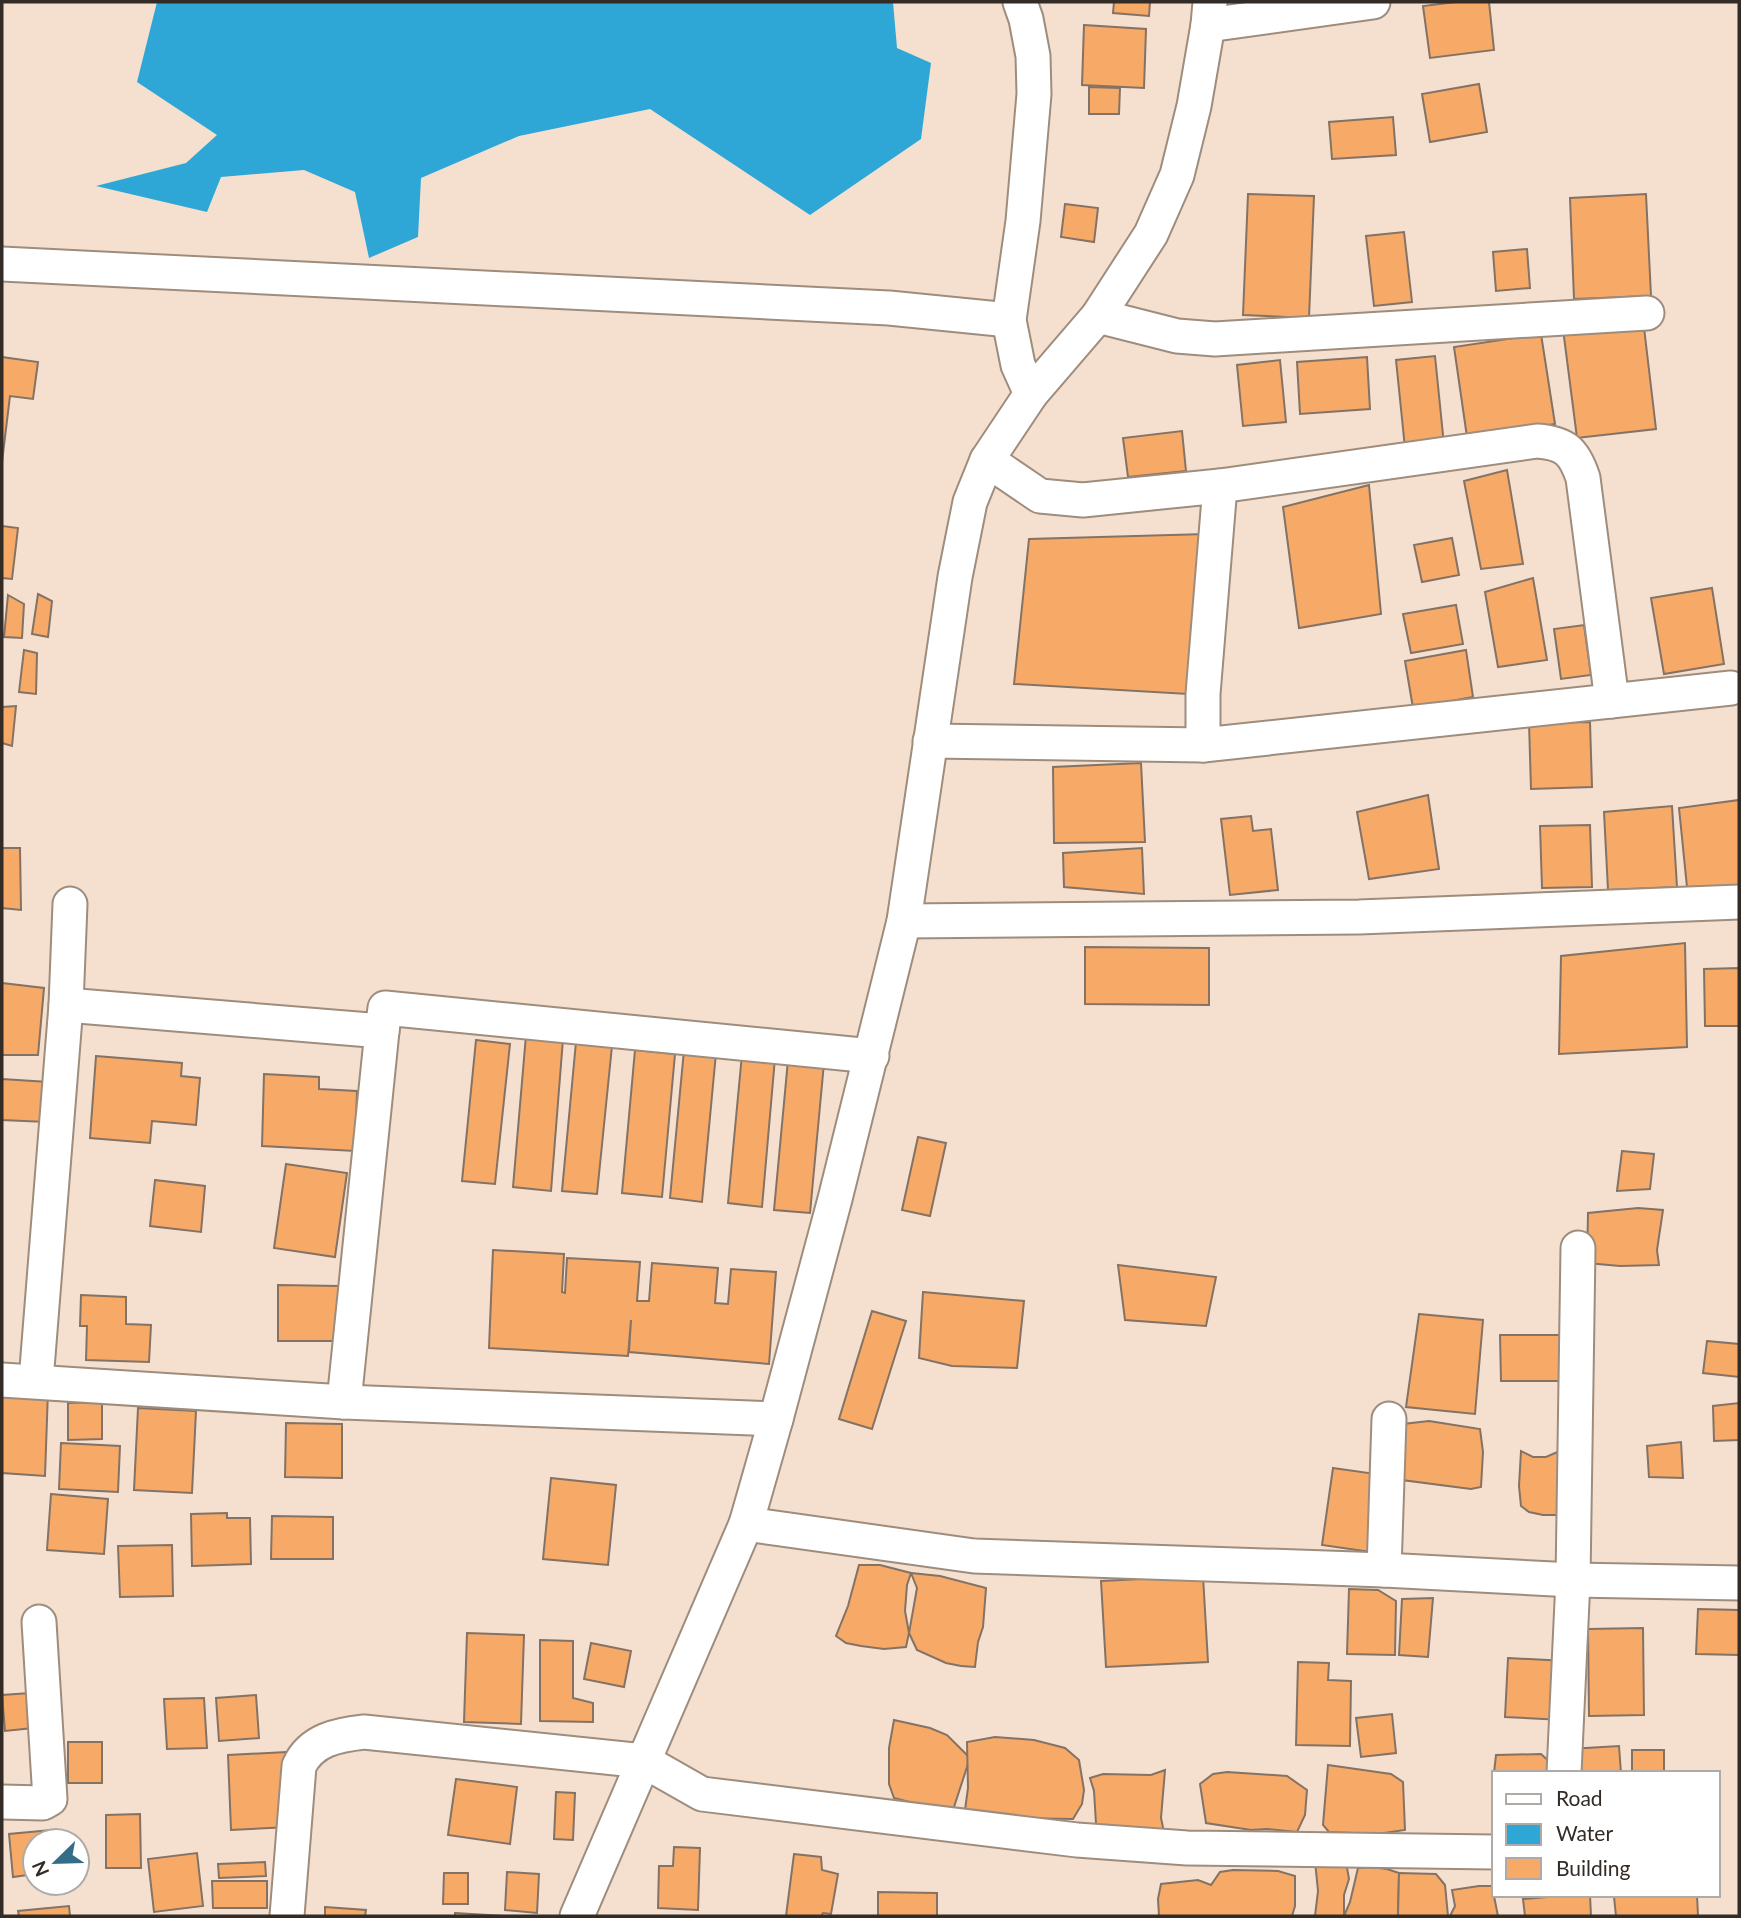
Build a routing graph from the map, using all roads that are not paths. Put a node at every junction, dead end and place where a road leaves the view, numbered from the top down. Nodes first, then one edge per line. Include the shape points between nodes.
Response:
1 (1020, 2) edge
2 (1373, 2) edge
3 (1209, 13) edge
4 (2, 264) edge
5 (1647, 313) dead end
6 (1098, 316) junction
7 (1009, 320) junction
8 (1031, 394) junction
9 (987, 460) junction
10 (1220, 486) junction
11 (1731, 688) dead end
12 (1612, 701) junction
13 (930, 741) junction
14 (1203, 745) junction
15 (1739, 902) edge
16 (70, 904) dead end
17 (904, 920) junction
18 (66, 1005) junction
19 (382, 1031) junction
20 (872, 1056) junction
21 (1578, 1248) dead end
22 (2, 1380) edge
23 (36, 1381) junction
24 (344, 1402) junction
25 (775, 1419) junction
26 (1389, 1419) dead end
27 (746, 1524) junction
28 (1384, 1570) junction
29 (1573, 1580) junction
30 (1739, 1583) edge
31 (39, 1622) dead end
32 (644, 1761) junction
33 (1564, 1771) edge
34 (2, 1802) edge
35 (1492, 1852) edge
36 (286, 1916) edge
37 (577, 1916) edge

1 - 7 street via 1033,56 1034,94
2 - 3 street
3 - 6 street via 1177,175 1151,234
4 - 7 street via 889,308
5 - 6 street via 1215,339 1177,336
6 - 8 street
7 - 8 street via 1018,365
8 - 9 street
9 - 10 street via 1040,496 1083,500
9 - 13 street via 970,502
10 - 12 street via 1554,442 1569,451 1583,478
10 - 14 street
11 - 12 street
12 - 14 street
13 - 14 street
13 - 17 street
15 - 17 street via 1359,917
16 - 18 street
17 - 20 street
18 - 19 street
18 - 23 street
19 - 20 street via 385,1008
19 - 24 street
20 - 25 street
21 - 29 street
22 - 23 street
23 - 24 street
24 - 25 street
25 - 27 street
26 - 28 street
27 - 28 street via 974,1556
27 - 32 street
28 - 29 street
29 - 30 street
29 - 33 street
31 - 34 street via 50,1799 43,1803
32 - 35 street via 702,1794 1077,1840 1186,1848
32 - 36 street via 363,1732 338,1735 305,1753 299,1766
32 - 37 street

